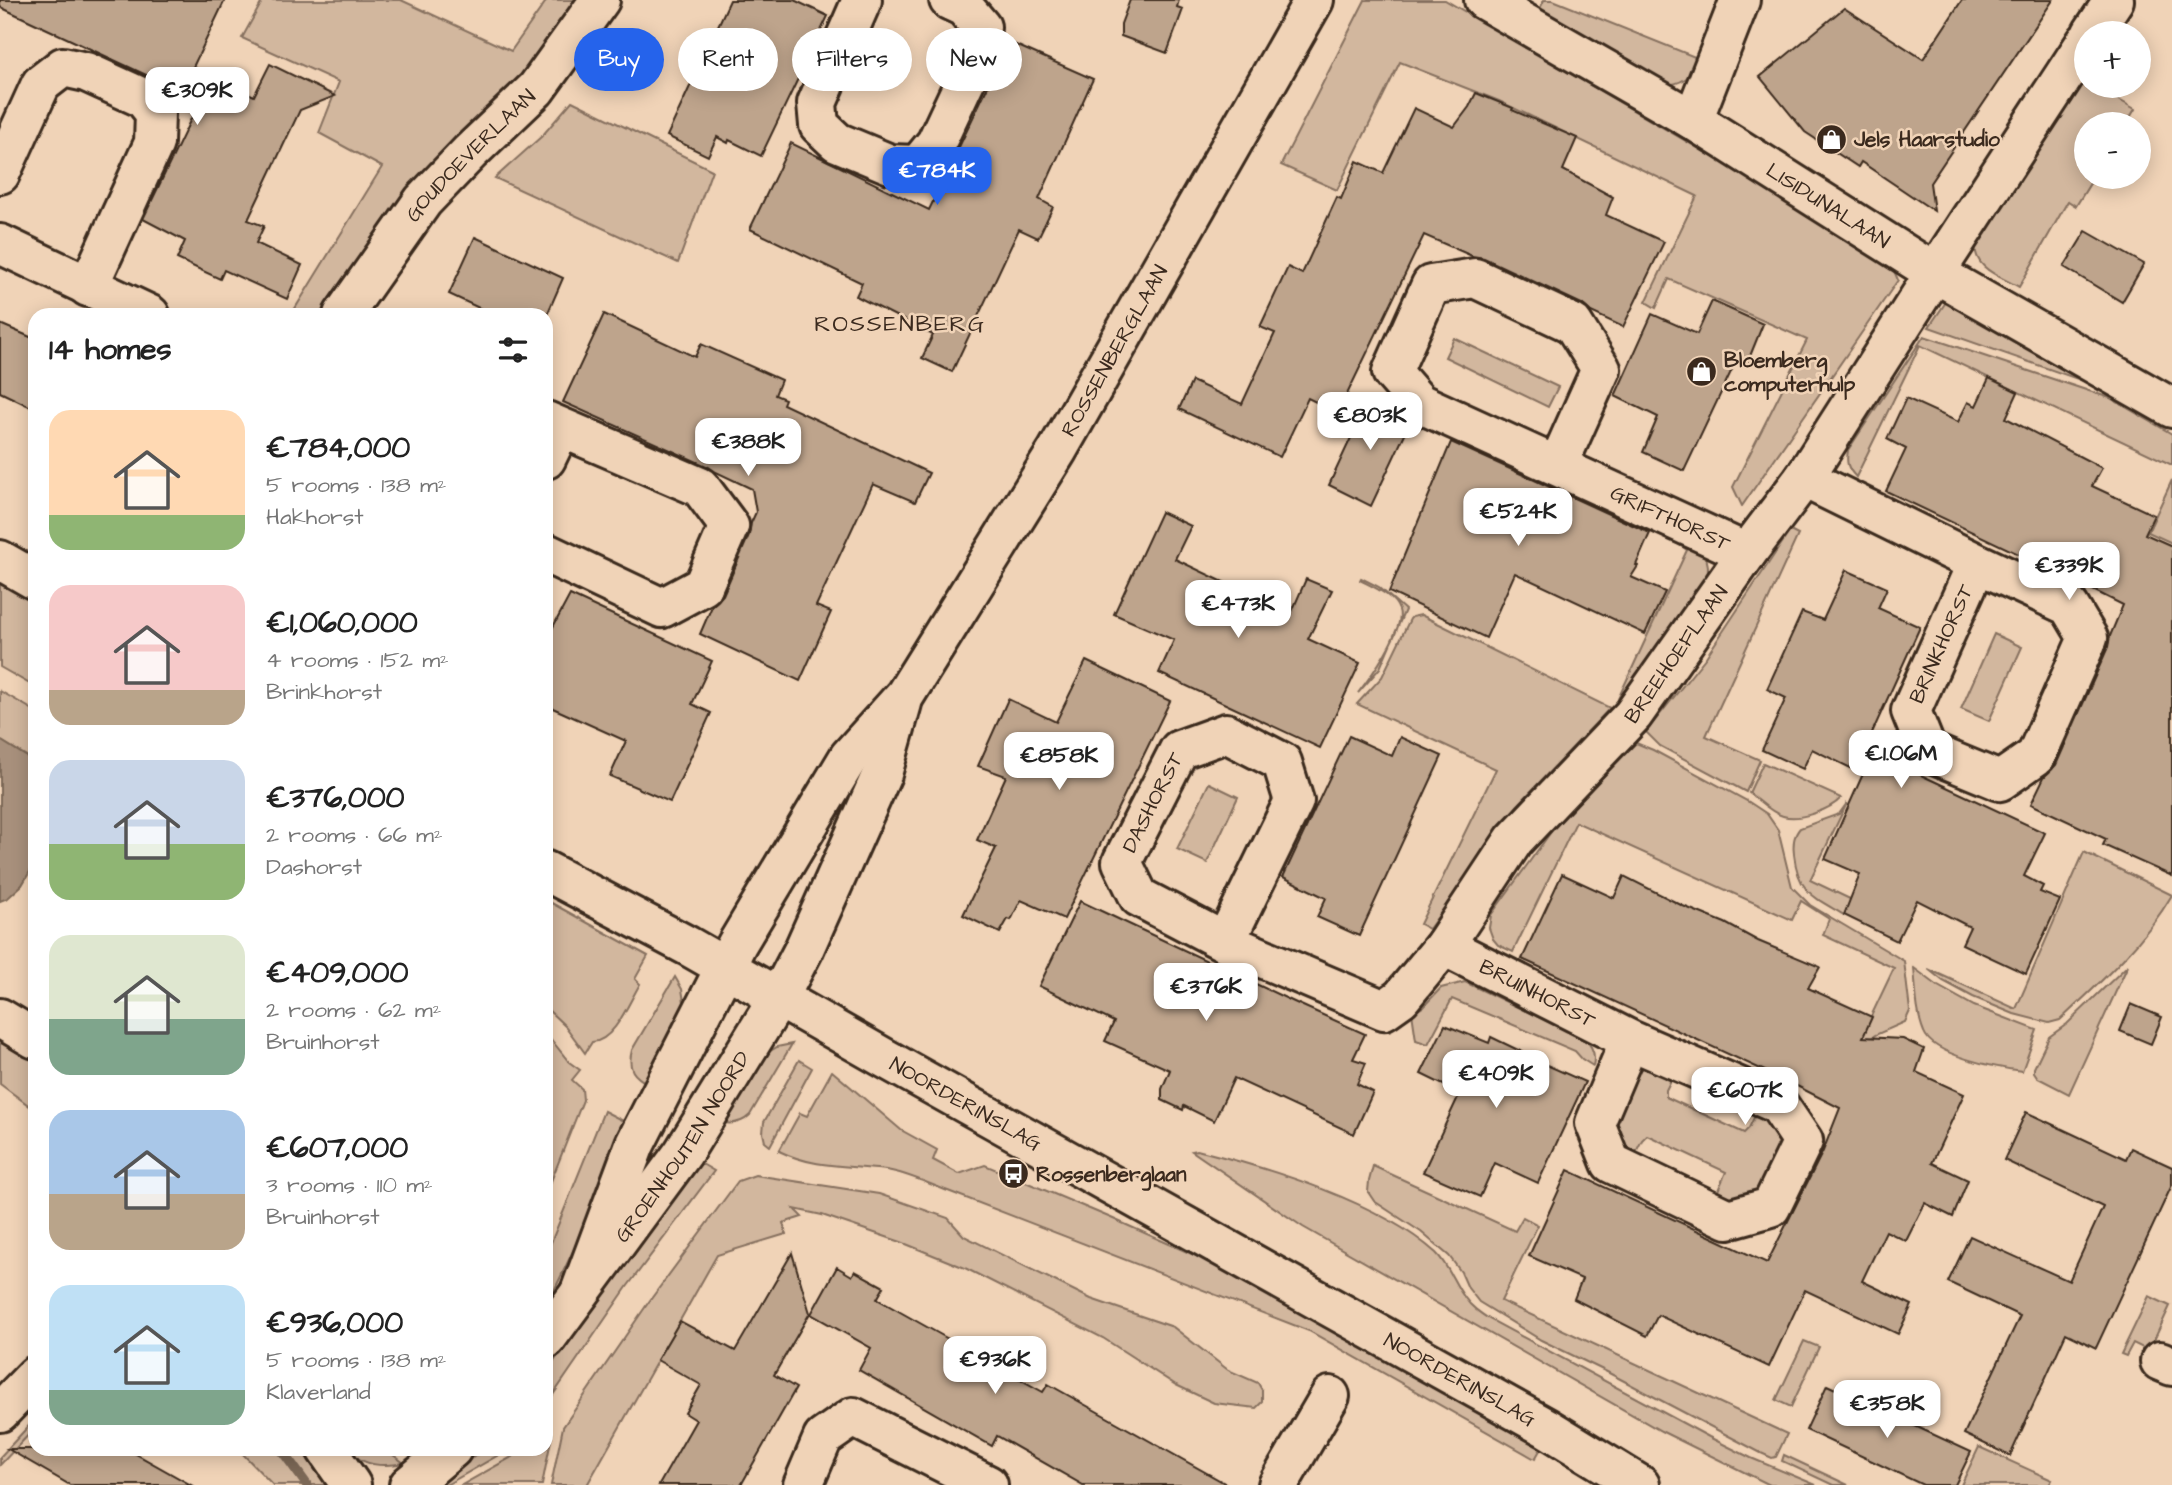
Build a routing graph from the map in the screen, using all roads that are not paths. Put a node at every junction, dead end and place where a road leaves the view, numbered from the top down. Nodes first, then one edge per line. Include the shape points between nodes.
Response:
1 (600, 0) edge
2 (862, 0) edge
3 (949, 0) edge
4 (1314, 0) edge
5 (1484, 0) edge
6 (1740, 0) edge
7 (2114, 0) edge
8 (2100, 21) edge
9 (2074, 60) edge
10 (1693, 120) junction
11 (0, 174) edge
12 (0, 244) edge
13 (1935, 272) junction
14 (88, 287) junction
15 (134, 308) edge
16 (348, 308) edge
17 (2172, 408) edge
18 (553, 437) edge
19 (1558, 465) junction
20 (1804, 478) junction
21 (1747, 553) junction
22 (553, 556) edge
23 (0, 560) edge
24 (1977, 564) junction
25 (28, 576) edge
26 (905, 695) junction
27 (553, 875) edge
28 (1225, 942) junction
29 (1444, 946) junction
30 (724, 967) junction
31 (779, 997) junction
32 (1384, 1010) joint
33 (0, 1018) edge
34 (28, 1035) edge
35 (1630, 1040) junction
36 (580, 1292) junction
37 (553, 1329) edge
38 (28, 1383) edge
39 (1330, 1396) dead end
40 (0, 1412) edge
41 (331, 1456) edge
42 (444, 1456) edge
43 (351, 1485) edge
44 (409, 1485) edge
45 (803, 1485) edge
46 (988, 1485) edge
47 (1278, 1485) edge
48 (1640, 1485) edge

1 - 16 street, GOUDOEVERLAAN via 536,89 424,201
2 - 3 street via 817,103 819,125 837,142 890,164 918,164 936,142 979,51 981,27 964,7
4 - 26 street, ROSSENBERGLAAN via 1057,451
5 - 10 street, LISIDUNALAAN
6 - 10 street
7 - 8 street
9 - 13 street, BREEHOEFLAAN
10 - 13 street, LISIDUNALAAN
11 - 14 street via 41,85 63,67 86,72 144,98 155,113 154,143
12 - 14 street
13 - 17 street, LISIDUNALAAN
13 - 20 street, BREEHOEFLAAN
14 - 15 street
18 - 22 street via 700,487 729,526 703,586 662,608
19 - 19 street, GRIFTHORST via 1419,403 1392,372 1431,285 1475,278 1573,324 1601,369
19 - 21 street, GRIFTHORST
20 - 21 street, BREEHOEFLAAN
20 - 24 street, BRINKHORST
21 - 29 street, BREEHOEFLAAN via 1633,715 1514,841
23 - 25 street
24 - 24 street, BRINKHORST via 1911,711 1927,751 2000,781 2036,756 2088,638 2069,606
26 - 30 street, ROSSENBERGLAAN via 849,757
26 - 31 street, ROSSENBERGLAAN via 882,774
27 - 30 street, NOORDERINSLAG
28 - 28 street, DASHORST via 1294,801 1282,762 1226,733 1179,750 1122,862 1139,897
28 - 32 street, DASHORST
29 - 32 street, BREEHOEFLAAN via 1401,998
29 - 35 street, BRUINHORST
30 - 31 street, NOORDERINSLAG
30 - 36 street, GROENHOUTEN NOORD via 635,1143
31 - 36 street, GROENHOUTEN NOORD via 703,1124
31 - 48 street, NOORDERINSLAG via 1547,1428
33 - 34 street
35 - 35 street, BRUINHORST via 1595,1123 1611,1163 1728,1219 1771,1208 1803,1141 1778,1104
36 - 37 street, GROENHOUTEN NOORD
38 - 40 street
39 - 47 street
41 - 43 street
42 - 44 street
45 - 46 street via 823,1438 853,1417

